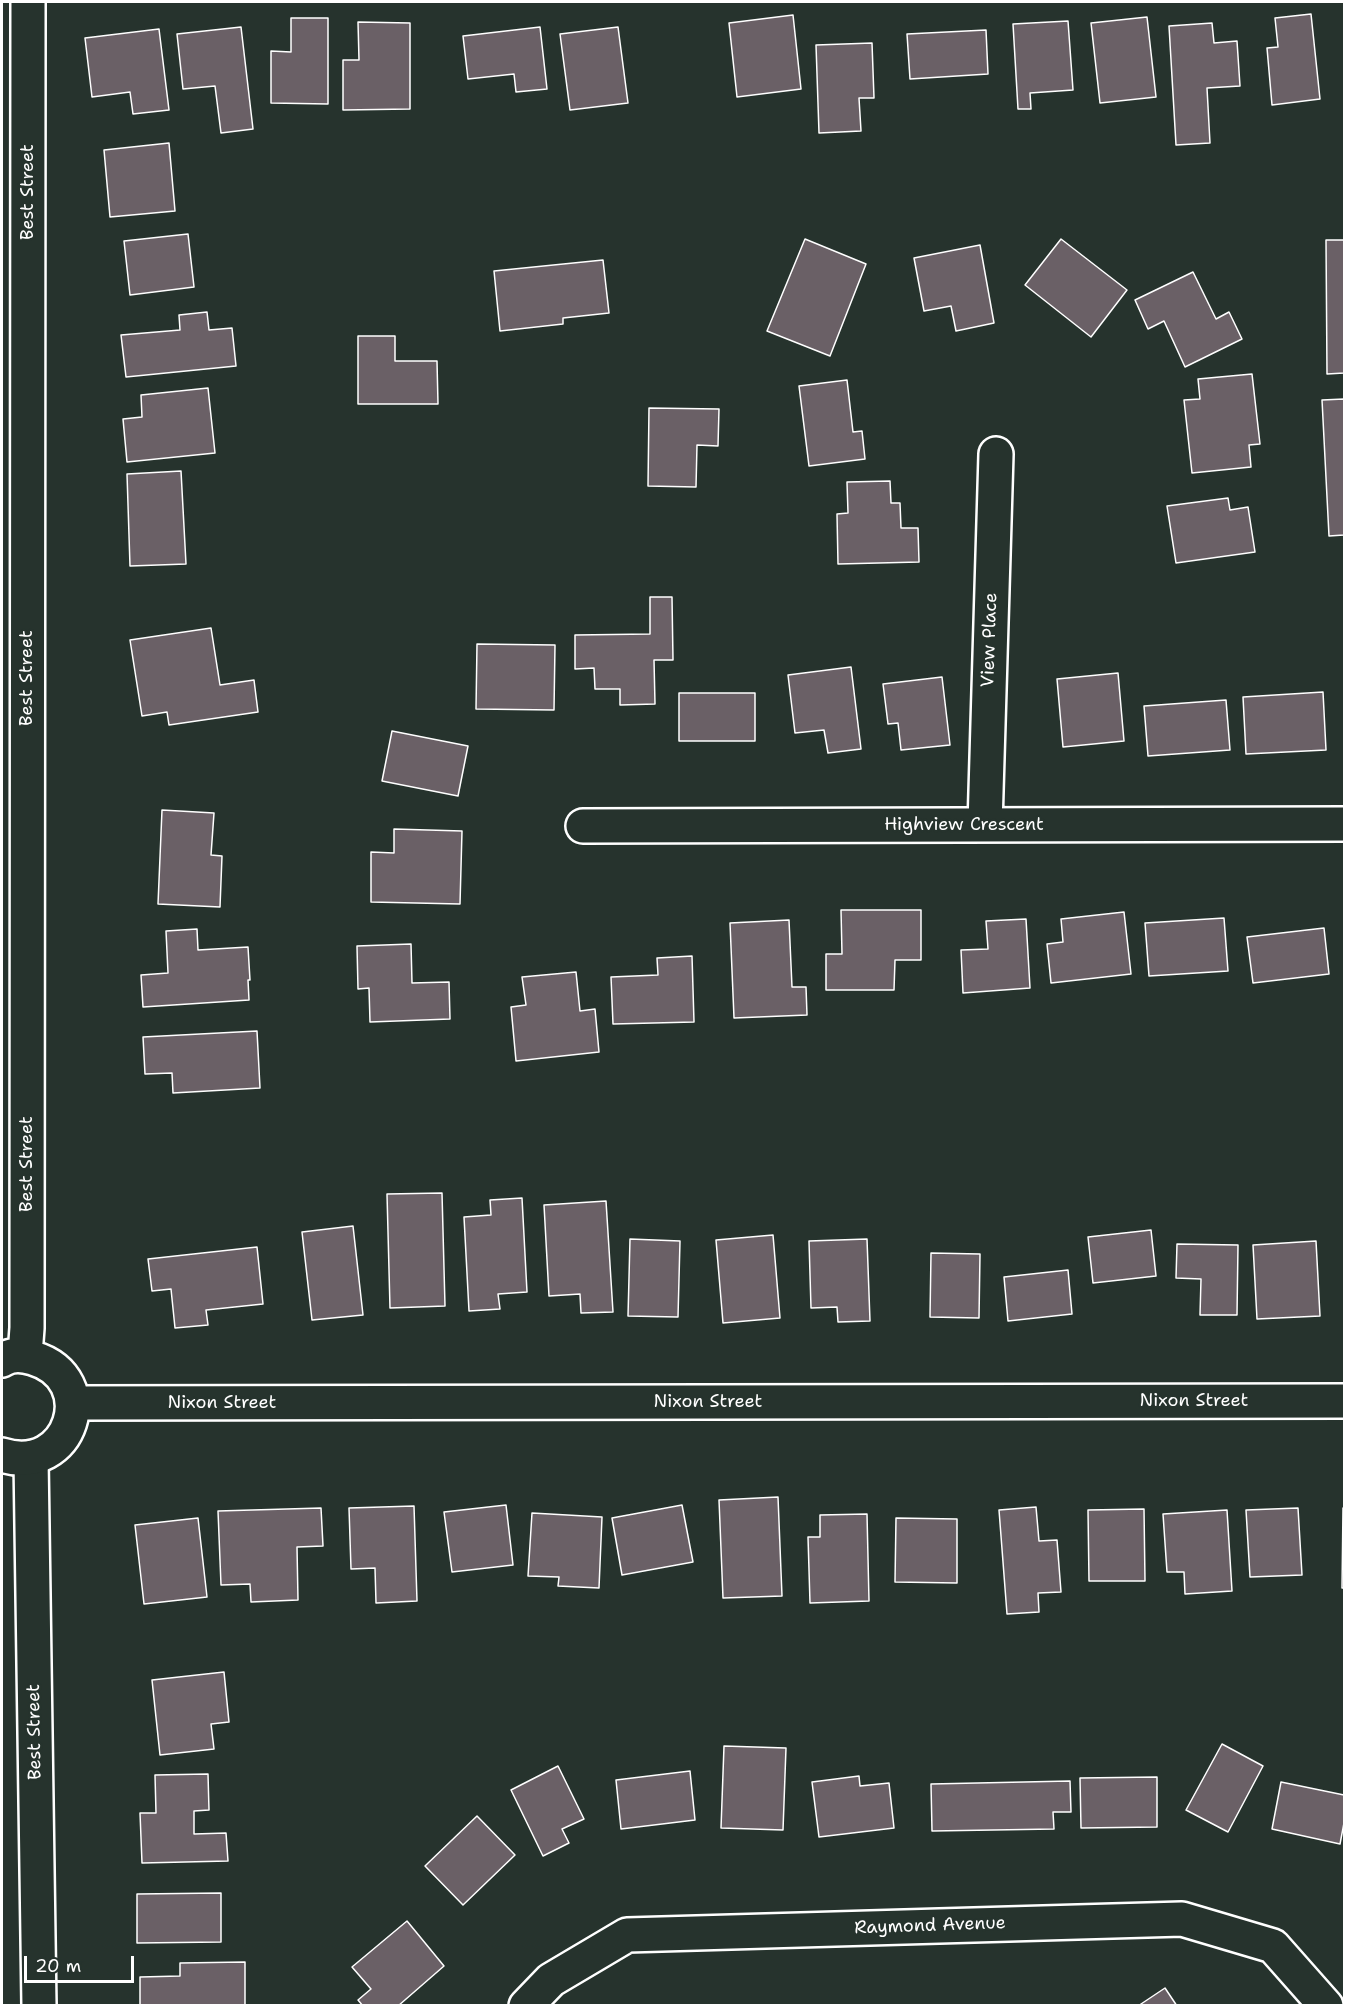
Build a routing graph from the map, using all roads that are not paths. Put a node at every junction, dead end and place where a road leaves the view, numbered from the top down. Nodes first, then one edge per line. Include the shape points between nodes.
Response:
1 (28, 2) edge
2 (996, 454) dead end
3 (1344, 824) edge
4 (985, 825) junction
5 (583, 826) dead end
6 (13, 1357) edge
7 (1344, 1401) edge
8 (72, 1403) junction
9 (16, 1457) edge
10 (39, 2006) edge
11 (526, 2006) edge
12 (1326, 2006) edge

1 - 6 street, Best Street via 27,1328
2 - 4 street, View Place
3 - 4 street, Highview Crescent
4 - 5 street, Highview Crescent
6 - 8 street via 46,1362 58,1370
7 - 8 street, Nixon Street
8 - 9 street via 64,1436 48,1451
9 - 10 street, Best Street
11 - 12 street, Raymond Avenue via 551,1980 627,1935 1182,1919 1273,1946

